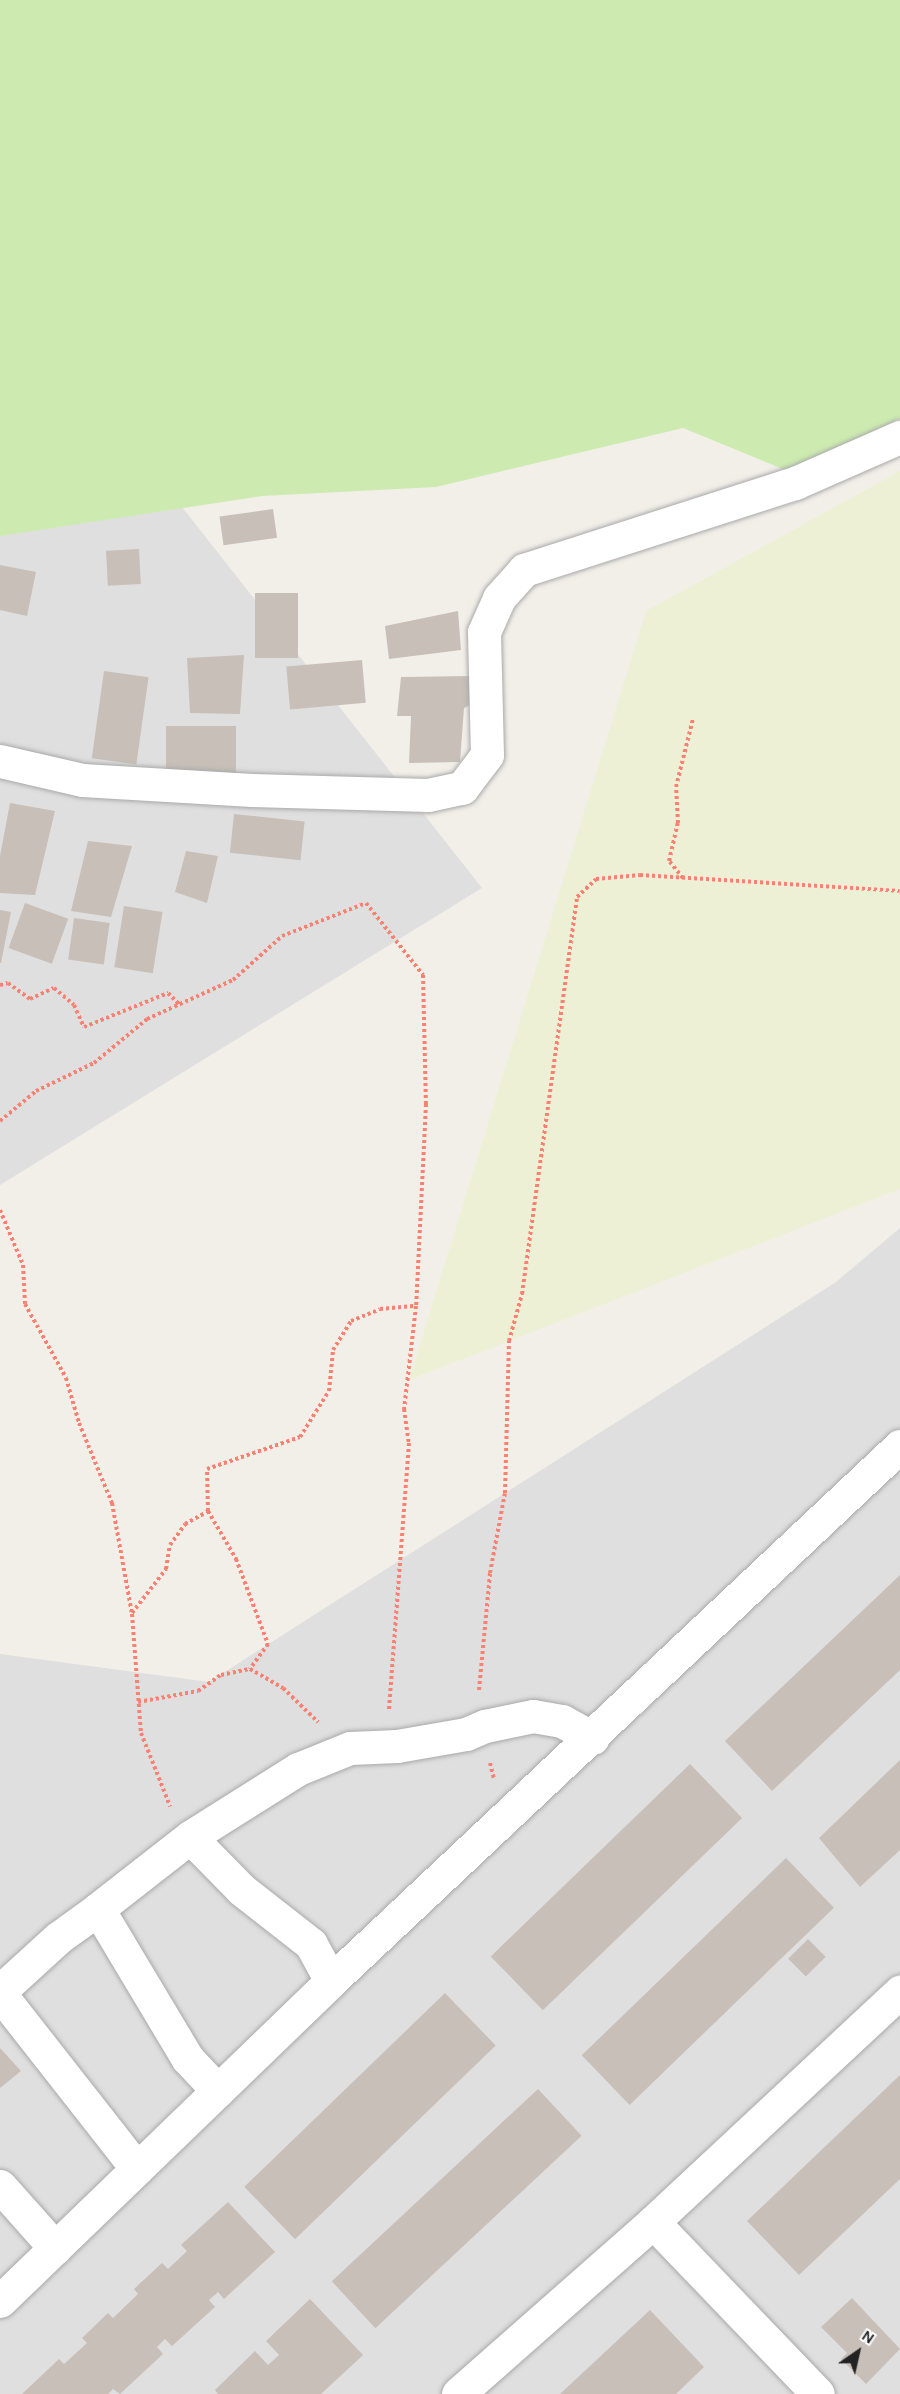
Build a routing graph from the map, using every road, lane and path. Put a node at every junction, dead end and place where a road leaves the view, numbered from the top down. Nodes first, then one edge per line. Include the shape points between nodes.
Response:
1 (900, 437) edge
2 (693, 719) dead end
3 (0, 761) edge
4 (684, 879) junction
5 (900, 891) edge
6 (0, 985) edge
7 (181, 1006) junction
8 (0, 1121) edge
9 (0, 1210) edge
10 (416, 1306) junction
11 (900, 1446) edge
12 (208, 1510) junction
13 (132, 1614) junction
14 (250, 1669) junction
15 (138, 1702) junction
16 (485, 1726) junction
17 (593, 1738) junction
18 (397, 1746) junction
19 (340, 1752) junction
20 (511, 1812) junction
21 (190, 1837) junction
22 (98, 1909) junction
23 (331, 1981) junction
24 (900, 1992) edge
25 (0, 1993) edge
26 (218, 2091) junction
27 (137, 2169) junction
28 (0, 2186) edge
29 (653, 2222) junction
30 (55, 2248) junction
31 (0, 2301) edge
32 (458, 2394) edge
33 (818, 2394) edge

1 - 3 street via 795,483 524,570 499,598 484,632 487,755 462,788 428,795 252,790 82,780
2 - 4 path via 676,787 678,823 669,861
4 - 5 path via 762,880
4 - 16 path via 640,875 596,879 577,897 522,1294 509,1341 506,1482 490,1573 478,1689
6 - 7 path via 8,983 30,999 54,988 74,1005 84,1027 168,993
7 - 8 path via 147,1019 94,1063 36,1091
7 - 10 path via 233,980 282,936 366,903 407,954 423,975 426,1104
9 - 13 path via 23,1265 25,1305 66,1378 78,1423 112,1503
10 - 12 path via 380,1309 351,1321 333,1350 329,1391 300,1437 229,1458 207,1469
10 - 18 path via 404,1409 409,1443 388,1720
11 - 17 street
12 - 13 path via 185,1524 170,1545 166,1569
12 - 14 path via 236,1558 268,1644
13 - 15 path
14 - 15 path via 221,1675 198,1691
14 - 19 path via 283,1688 317,1721
15 - 21 path via 141,1733 156,1778 177,1821
16 - 17 street via 532,1716 562,1721
16 - 18 street via 466,1734
16 - 20 path via 496,1783
17 - 20 street
18 - 19 street
19 - 21 street via 298,1769
20 - 23 street
21 - 22 street
21 - 23 street via 242,1890 311,1944
22 - 25 street via 58,1938
22 - 26 street via 187,2058
23 - 26 street
24 - 29 street
25 - 27 street
26 - 27 street
27 - 30 street
28 - 30 street
29 - 32 street
29 - 33 street
30 - 31 street

